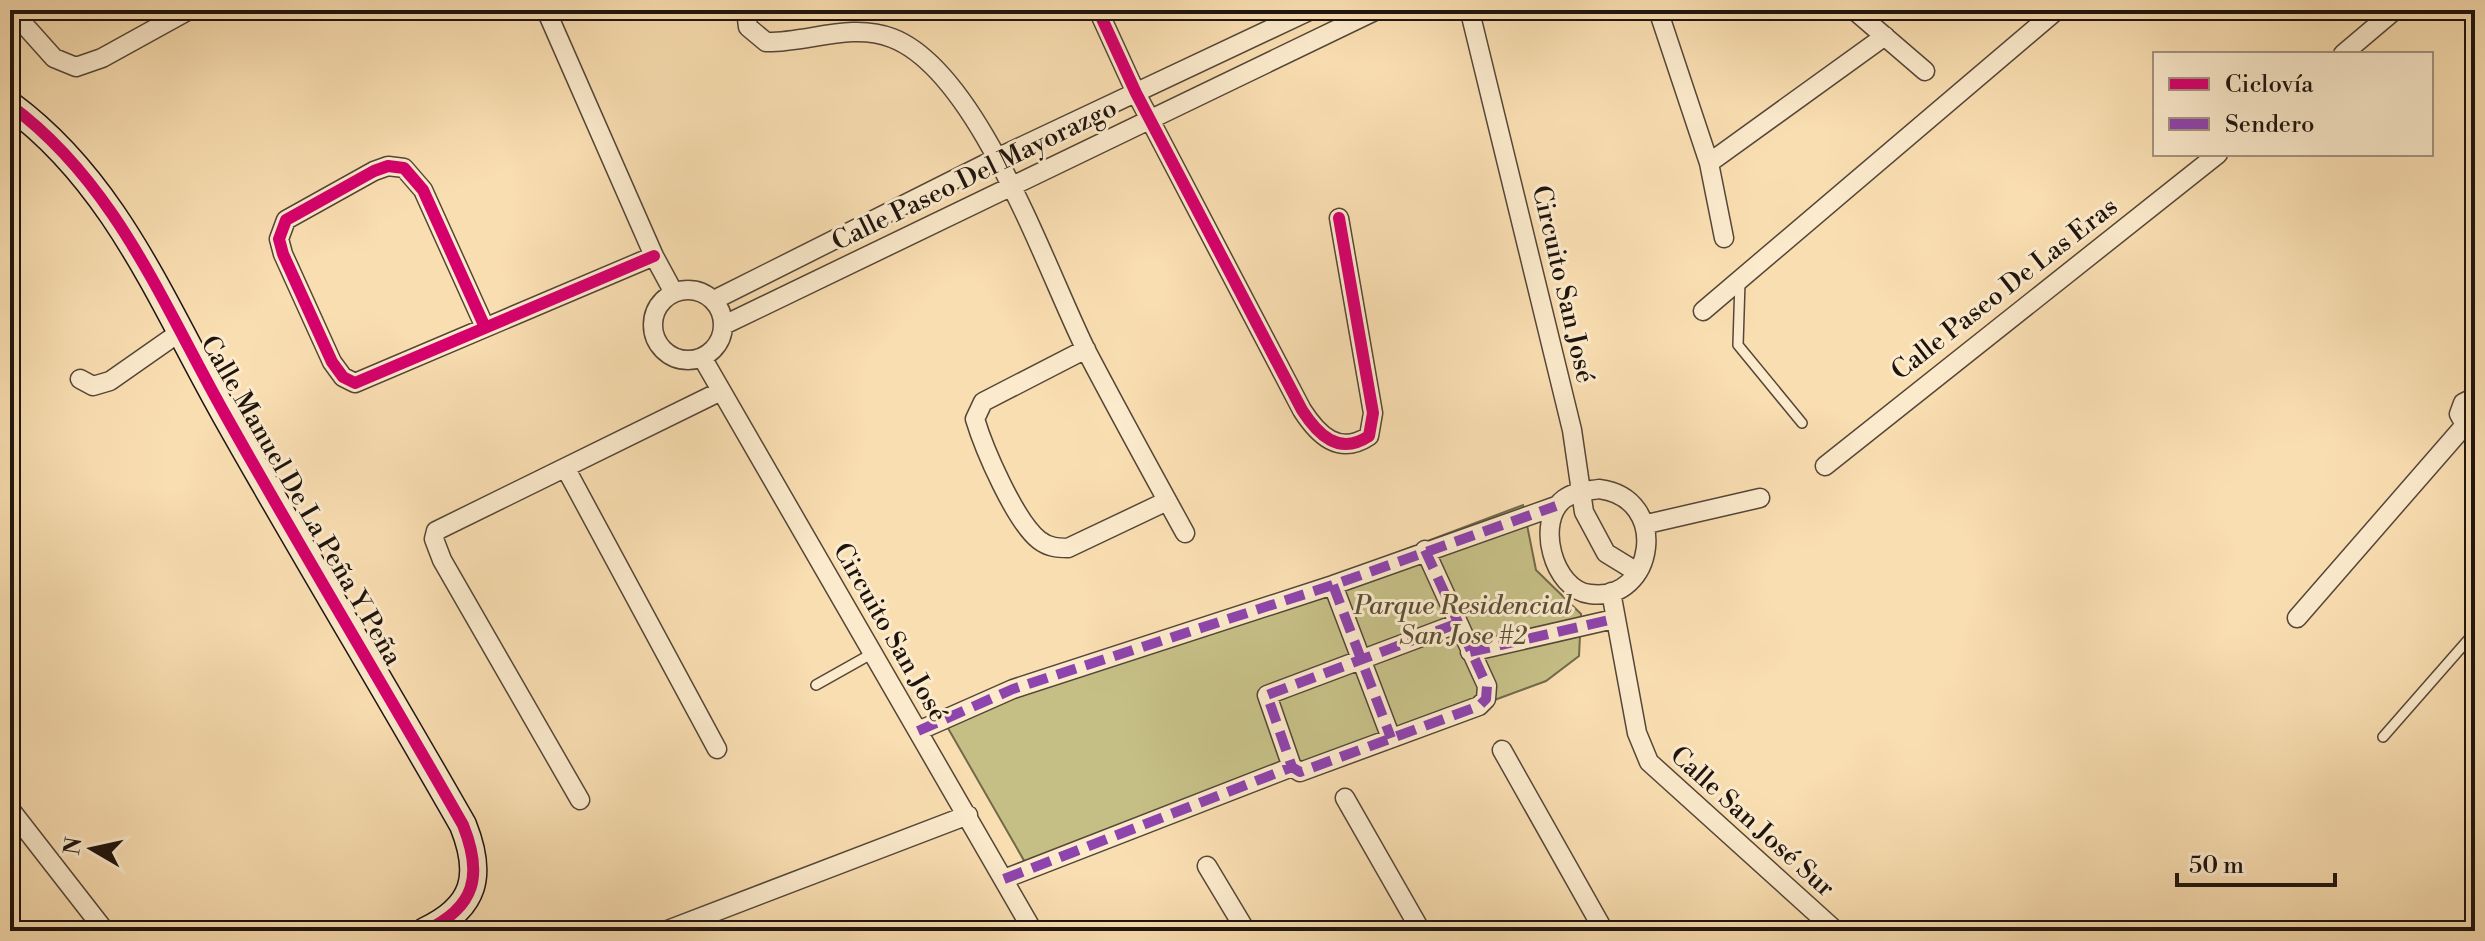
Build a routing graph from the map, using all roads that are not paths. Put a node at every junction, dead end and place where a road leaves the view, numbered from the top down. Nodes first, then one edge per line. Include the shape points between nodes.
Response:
1 (11, 10) edge
2 (189, 10) edge
3 (546, 10) edge
4 (746, 10) edge
5 (1098, 10) edge
6 (1311, 10) edge
7 (1377, 10) edge
8 (1448, 10) edge
9 (1658, 10) edge
10 (1854, 10) edge
11 (2057, 10) edge
12 (2395, 10) edge
13 (1474, 11) edge
14 (1885, 36) junction
15 (2345, 52) edge
16 (1925, 71) dead end
17 (10, 105) edge
18 (1143, 106) junction
19 (2215, 156) edge
20 (1709, 163) junction
21 (1004, 171) junction
22 (1339, 218) dead end
23 (1724, 238) dead end
24 (654, 256) junction
25 (1741, 276) junction
26 (674, 293) junction
27 (714, 300) junction
28 (1703, 311) dead end
29 (484, 325) junction
30 (724, 325) junction
31 (180, 332) junction
32 (1086, 349) junction
33 (703, 359) junction
34 (80, 379) dead end
35 (721, 391) junction
36 (2475, 397) edge
37 (1802, 423) dead end
38 (2470, 427) edge
39 (1825, 466) dead end
40 (566, 469) junction
41 (1579, 492) junction
42 (1760, 498) dead end
43 (1167, 501) junction
44 (1556, 506) junction
45 (1647, 524) junction
46 (1185, 533) dead end
47 (1425, 550) junction
48 (1637, 572) junction
49 (1333, 585) junction
50 (1611, 592) junction
51 (2297, 618) dead end
52 (1614, 619) junction
53 (1456, 624) junction
54 (2475, 632) edge
55 (1470, 652) junction
56 (873, 653) junction
57 (1360, 660) junction
58 (816, 685) dead end
59 (918, 731) junction
60 (2383, 737) dead end
61 (1391, 738) junction
62 (717, 749) dead end
63 (1502, 750) dead end
64 (1292, 767) junction
65 (1345, 798) dead end
66 (580, 800) dead end
67 (10, 809) edge
68 (968, 815) junction
69 (1207, 866) dead end
70 (1004, 879) junction
71 (105, 931) edge
72 (425, 931) edge
73 (665, 931) edge
74 (1033, 931) edge
75 (1246, 931) edge
76 (1421, 931) edge
77 (1604, 931) edge
78 (1836, 931) edge

1 - 2 street via 54,58 76,67
3 - 24 street
4 - 21 street via 748,27 766,42 862,33 915,49 951,87
5 - 18 street
6 - 18 street, Calle Paseo Del Mayorazgo
7 - 18 street, Calle Paseo Del Mayorazgo
8 - 13 street
9 - 20 street
10 - 14 street
11 - 25 street
12 - 15 street
13 - 41 street, Circuito San José via 1572,430
14 - 16 street
14 - 20 street
17 - 31 street, Calle Manuel De La Peña Y Peña via 74,163 109,206
18 - 21 street, Calle Paseo Del Mayorazgo
18 - 21 street, Calle Paseo Del Mayorazgo
18 - 22 street via 1302,410 1330,441 1350,445 1369,436 1373,413
19 - 39 street, Calle Paseo De Las Eras
20 - 23 street
21 - 27 street, Calle Paseo Del Mayorazgo
21 - 30 street, Calle Paseo Del Mayorazgo
21 - 32 street
24 - 26 street
24 - 29 street
25 - 28 street
25 - 37 lane via 1738,345
26 - 27 street via 695,290
26 - 33 street via 655,312 655,338 673,357
27 - 30 street
29 - 29 street via 423,190 404,168 374,171 286,220 281,229 290,269 332,362 349,381 364,381
30 - 33 street via 717,346
31 - 34 street via 110,381 93,386
31 - 72 street, Calle Manuel De La Peña Y Peña via 463,825 474,852 473,883 445,921
32 - 43 street
32 - 43 street via 983,402 975,419 988,458 1031,532 1052,546 1068,548
33 - 35 street, Circuito San José
35 - 40 street
35 - 56 street, Circuito San José
36 - 38 street via 2460,408
38 - 51 street
40 - 62 street
40 - 66 street via 436,531 437,548
41 - 44 street
41 - 45 street via 1599,489 1618,495
41 - 48 street, Circuito San José via 1590,529 1606,553
42 - 45 street
43 - 46 street
44 - 47 street
44 - 50 street via 1550,526 1554,560 1577,591
45 - 48 street via 1646,555
47 - 49 street
47 - 53 street
48 - 50 street
49 - 57 street
49 - 59 street via 1013,689
50 - 52 street, Calle San José Sur
52 - 55 street
52 - 78 street, Calle San José Sur via 1637,733 1649,762
53 - 55 street
53 - 57 street
54 - 60 lane
55 - 61 street via 1487,686 1486,699
56 - 58 lane
56 - 59 street, Circuito San José
57 - 61 street
57 - 64 street via 1267,695
59 - 68 street, Circuito San José
61 - 64 street via 1300,772
63 - 77 street
64 - 70 street
65 - 76 street
67 - 71 street
68 - 70 street, Circuito San José
68 - 73 street
69 - 75 street
70 - 74 street, Circuito San José

